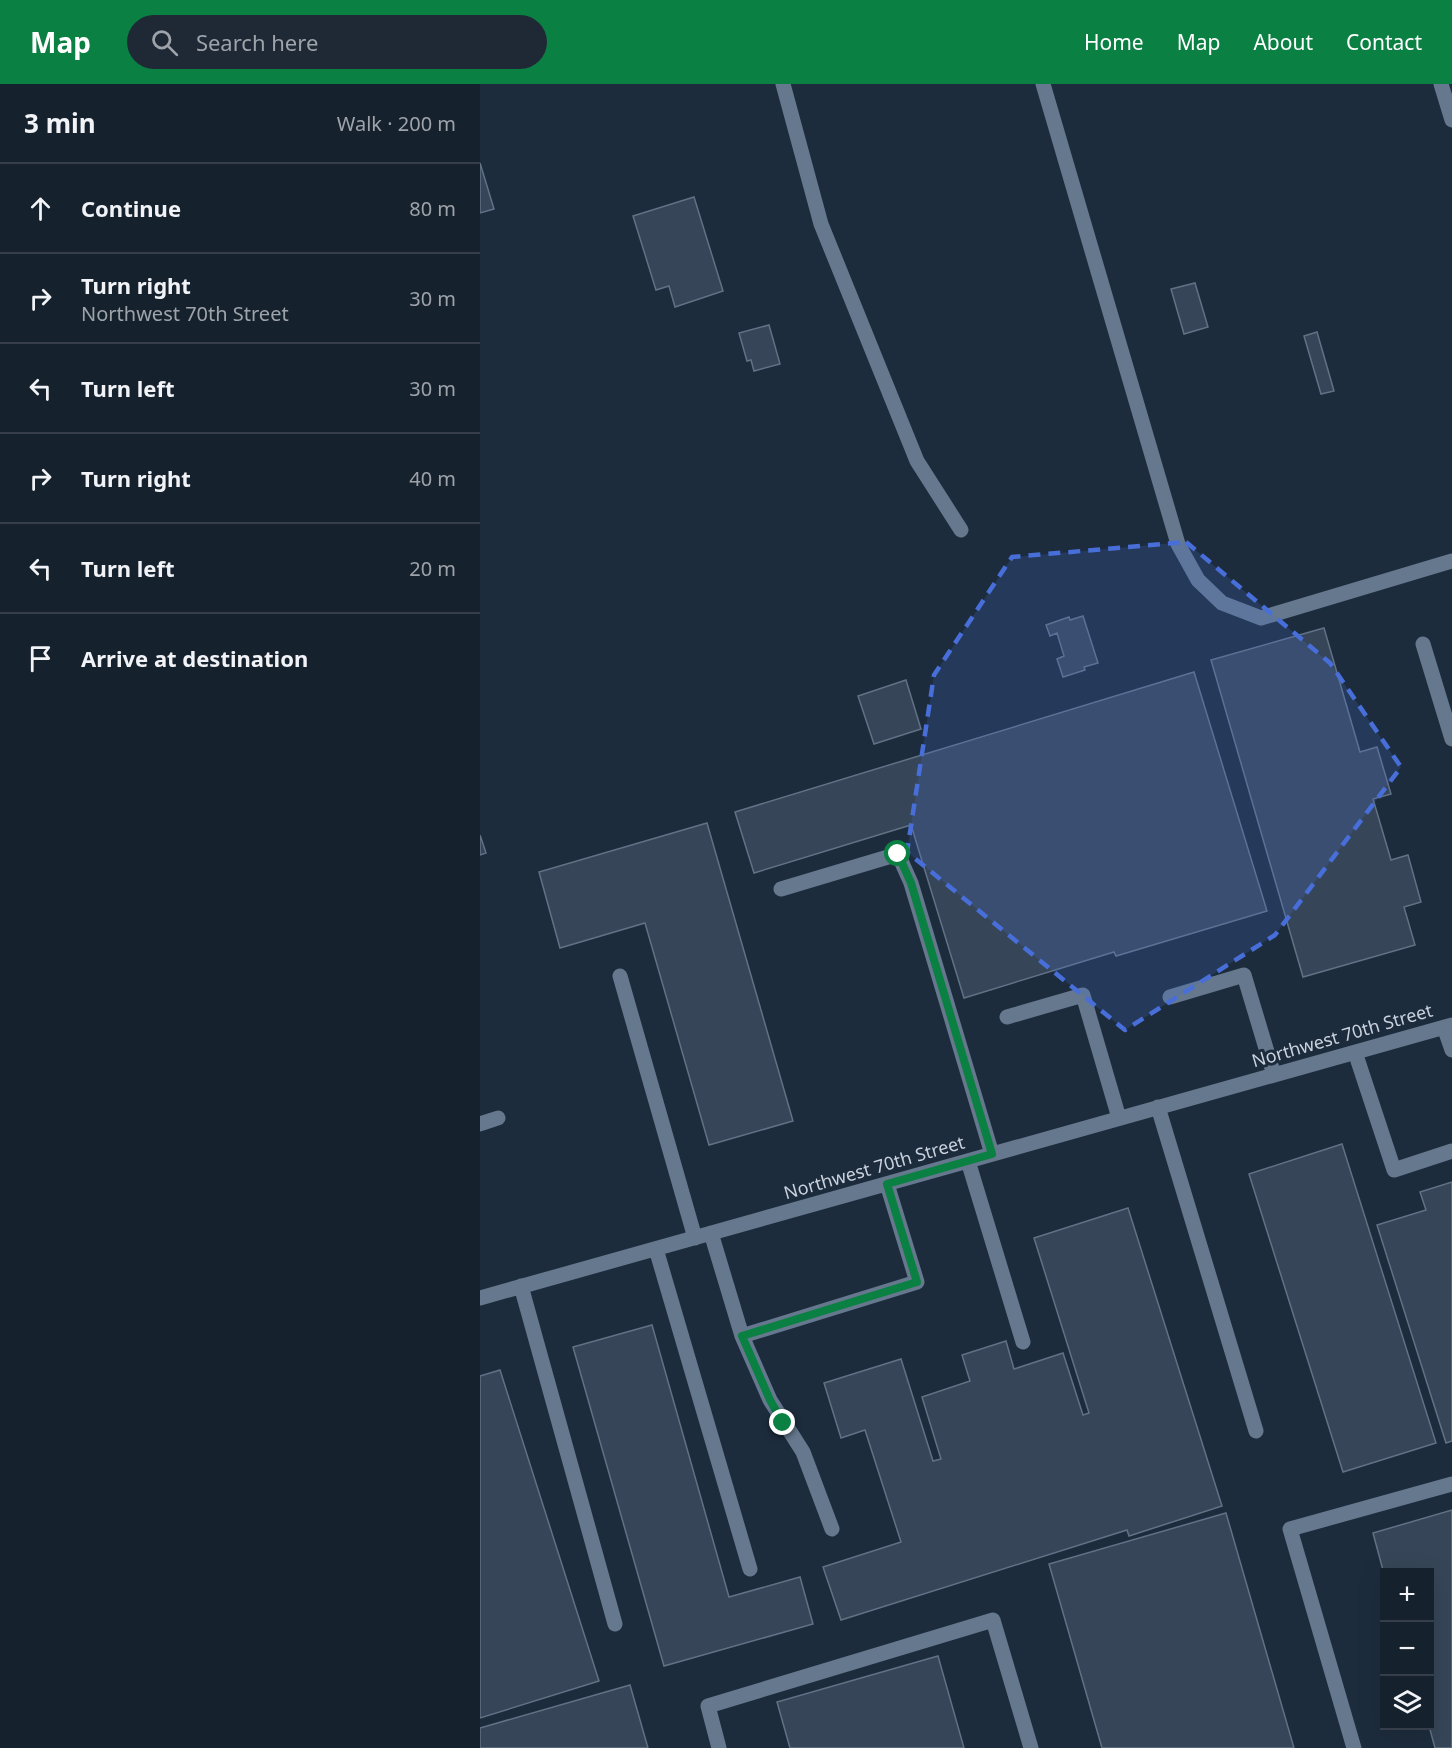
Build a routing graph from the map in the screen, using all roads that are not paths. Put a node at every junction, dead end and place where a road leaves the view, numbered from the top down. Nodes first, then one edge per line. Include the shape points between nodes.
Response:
1 (783, 84) edge
2 (1043, 84) edge
3 (1441, 84) edge
4 (1452, 120) edge
5 (961, 530) dead end
6 (1452, 561) edge
7 (1423, 644) dead end
8 (1452, 739) edge
9 (781, 889) dead end
10 (620, 976) dead end
11 (1170, 997) dead end
12 (1008, 1017) dead end
13 (1448, 1026) edge
14 (1452, 1050) edge
15 (1355, 1052) junction
16 (1274, 1075) junction
17 (1158, 1107) junction
18 (1119, 1118) junction
19 (498, 1119) dead end
20 (480, 1124) edge
21 (1452, 1151) edge
22 (992, 1154) junction
23 (969, 1161) junction
24 (887, 1184) junction
25 (711, 1233) junction
26 (695, 1238) junction
27 (656, 1249) junction
28 (521, 1287) junction
29 (480, 1298) edge
30 (742, 1336) junction
31 (1023, 1342) dead end
32 (1256, 1431) dead end
33 (1452, 1484) edge
34 (832, 1529) dead end
35 (750, 1569) dead end
36 (615, 1624) dead end
37 (719, 1748) edge
38 (1031, 1748) edge
39 (1354, 1748) edge

1 - 5 street via 821,224 917,461
2 - 6 street via 1178,544 1197,580 1222,603 1261,618
3 - 4 street
7 - 8 street
9 - 22 street via 898,854 911,883
10 - 26 street
11 - 16 street via 1244,975
12 - 18 street via 1083,995
13 - 14 street
13 - 15 street, Northwest 70th Street
15 - 16 street, Northwest 70th Street
15 - 21 street via 1394,1170
16 - 17 street, Northwest 70th Street
17 - 18 street, Northwest 70th Street
17 - 32 street
18 - 22 street, Northwest 70th Street
19 - 20 street
22 - 23 street, Northwest 70th Street
23 - 24 street, Northwest 70th Street
23 - 31 street
24 - 25 street, Northwest 70th Street
24 - 30 street via 917,1282
25 - 26 street, Northwest 70th Street
25 - 30 street
26 - 27 street, Northwest 70th Street
27 - 28 street, Northwest 70th Street
27 - 35 street
28 - 29 street, Northwest 70th Street
28 - 36 street
30 - 34 street via 770,1400 803,1452
33 - 39 street via 1290,1529
37 - 38 street via 708,1706 993,1620

